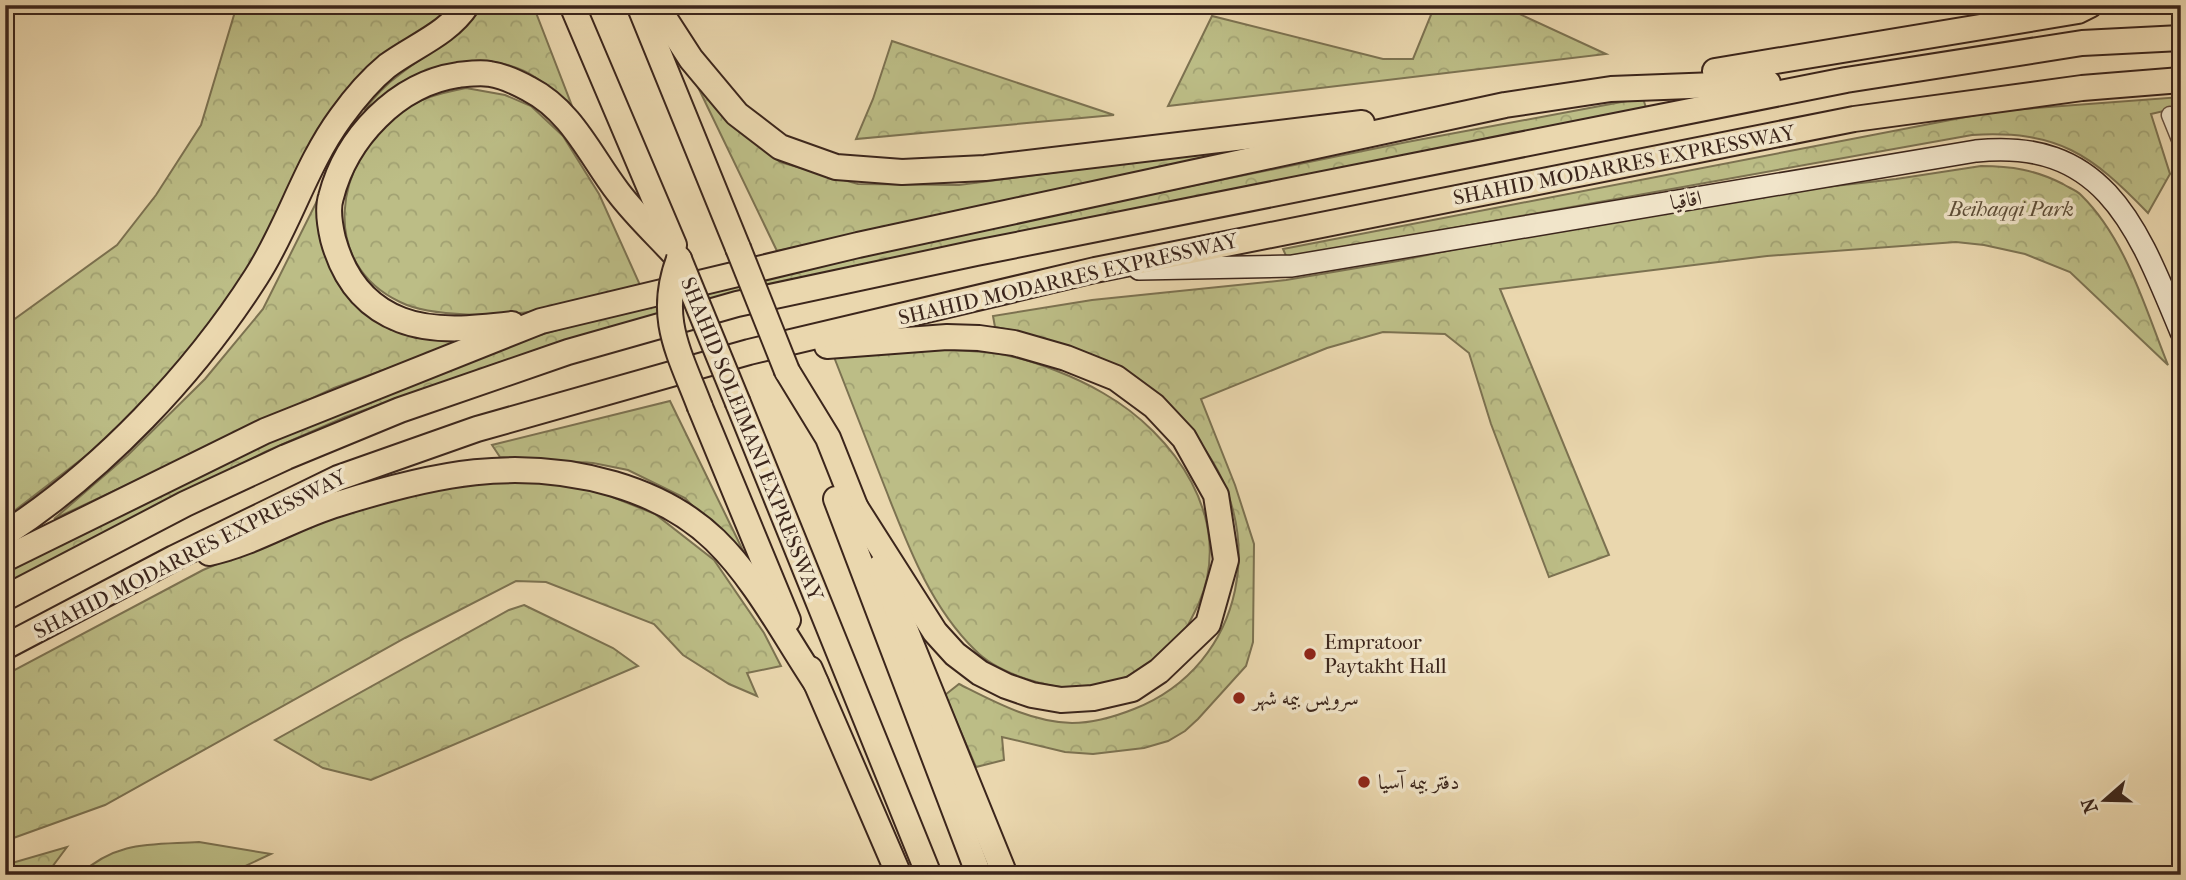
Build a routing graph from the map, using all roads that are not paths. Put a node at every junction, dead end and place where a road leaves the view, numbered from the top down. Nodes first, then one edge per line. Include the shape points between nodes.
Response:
1 (467, 5) edge
2 (572, 5) edge
3 (639, 5) edge
4 (656, 5) edge
5 (2090, 5) edge
6 (2181, 38) edge
7 (1846, 80) junction
8 (2181, 80) edge
9 (1611, 89) junction
10 (1505, 105) junction
11 (2170, 116) dead end
12 (2181, 142) edge
13 (680, 259) junction
14 (1095, 270) junction
15 (541, 321) junction
16 (2181, 332) edge
17 (749, 352) junction
18 (787, 371) junction
19 (856, 508) junction
20 (5, 534) edge
21 (174, 558) junction
22 (5, 559) edge
23 (5, 598) edge
24 (5, 647) edge
25 (816, 683) junction
26 (897, 871) edge
27 (929, 875) edge
28 (979, 875) edge
29 (1005, 875) edge

1 - 20 highway via 443,30 386,67 340,118 257,275 160,401 85,475
2 - 13 highway, SHAHID SOLEIMANI EXPRESSWAY
3 - 18 highway, bridge
4 - 10 highway via 691,59 737,114 780,147 836,167 902,172 985,168
5 - 9 highway via 2078,11
6 - 7 highway, SHAHID MODARRES EXPRESSWAY via 2082,43
7 - 9 highway
7 - 23 highway, SHAHID MODARRES EXPRESSWAY via 737,304 568,352 400,410 185,504
8 - 14 highway, SHAHID MODARRES EXPRESSWAY via 2082,88 1854,119
9 - 10 highway
10 - 15 highway via 858,245
11 - 12 street
13 - 15 highway via 618,192 567,120 531,90 489,73 466,74 444,77 404,96 363,133 330,199 330,227 347,278 383,312 404,321 460,327
13 - 25 highway, bridge via 672,278 668,312 678,349
13 - 27 highway, SHAHID SOLEIMANI EXPRESSWAY, bridge
14 - 16 main road, اقاقیا via 1292,266 2009,149 2068,165 2096,182 2119,206 2136,229
14 - 17 highway, SHAHID MODARRES EXPRESSWAY
15 - 22 highway via 265,431
17 - 19 highway via 979,338 1053,354 1116,378 1154,406 1184,438 1216,495 1226,560 1208,624 1159,671 1132,689 1061,700 1006,686 956,654 935,632
17 - 21 highway, SHAHID MODARRES EXPRESSWAY via 477,429 351,473
18 - 19 highway via 828,438
18 - 28 highway
19 - 29 highway
21 - 24 highway, SHAHID MODARRES EXPRESSWAY
21 - 25 highway via 245,544 335,505 407,484 458,473 557,471 658,500 714,538 742,569
25 - 26 highway

